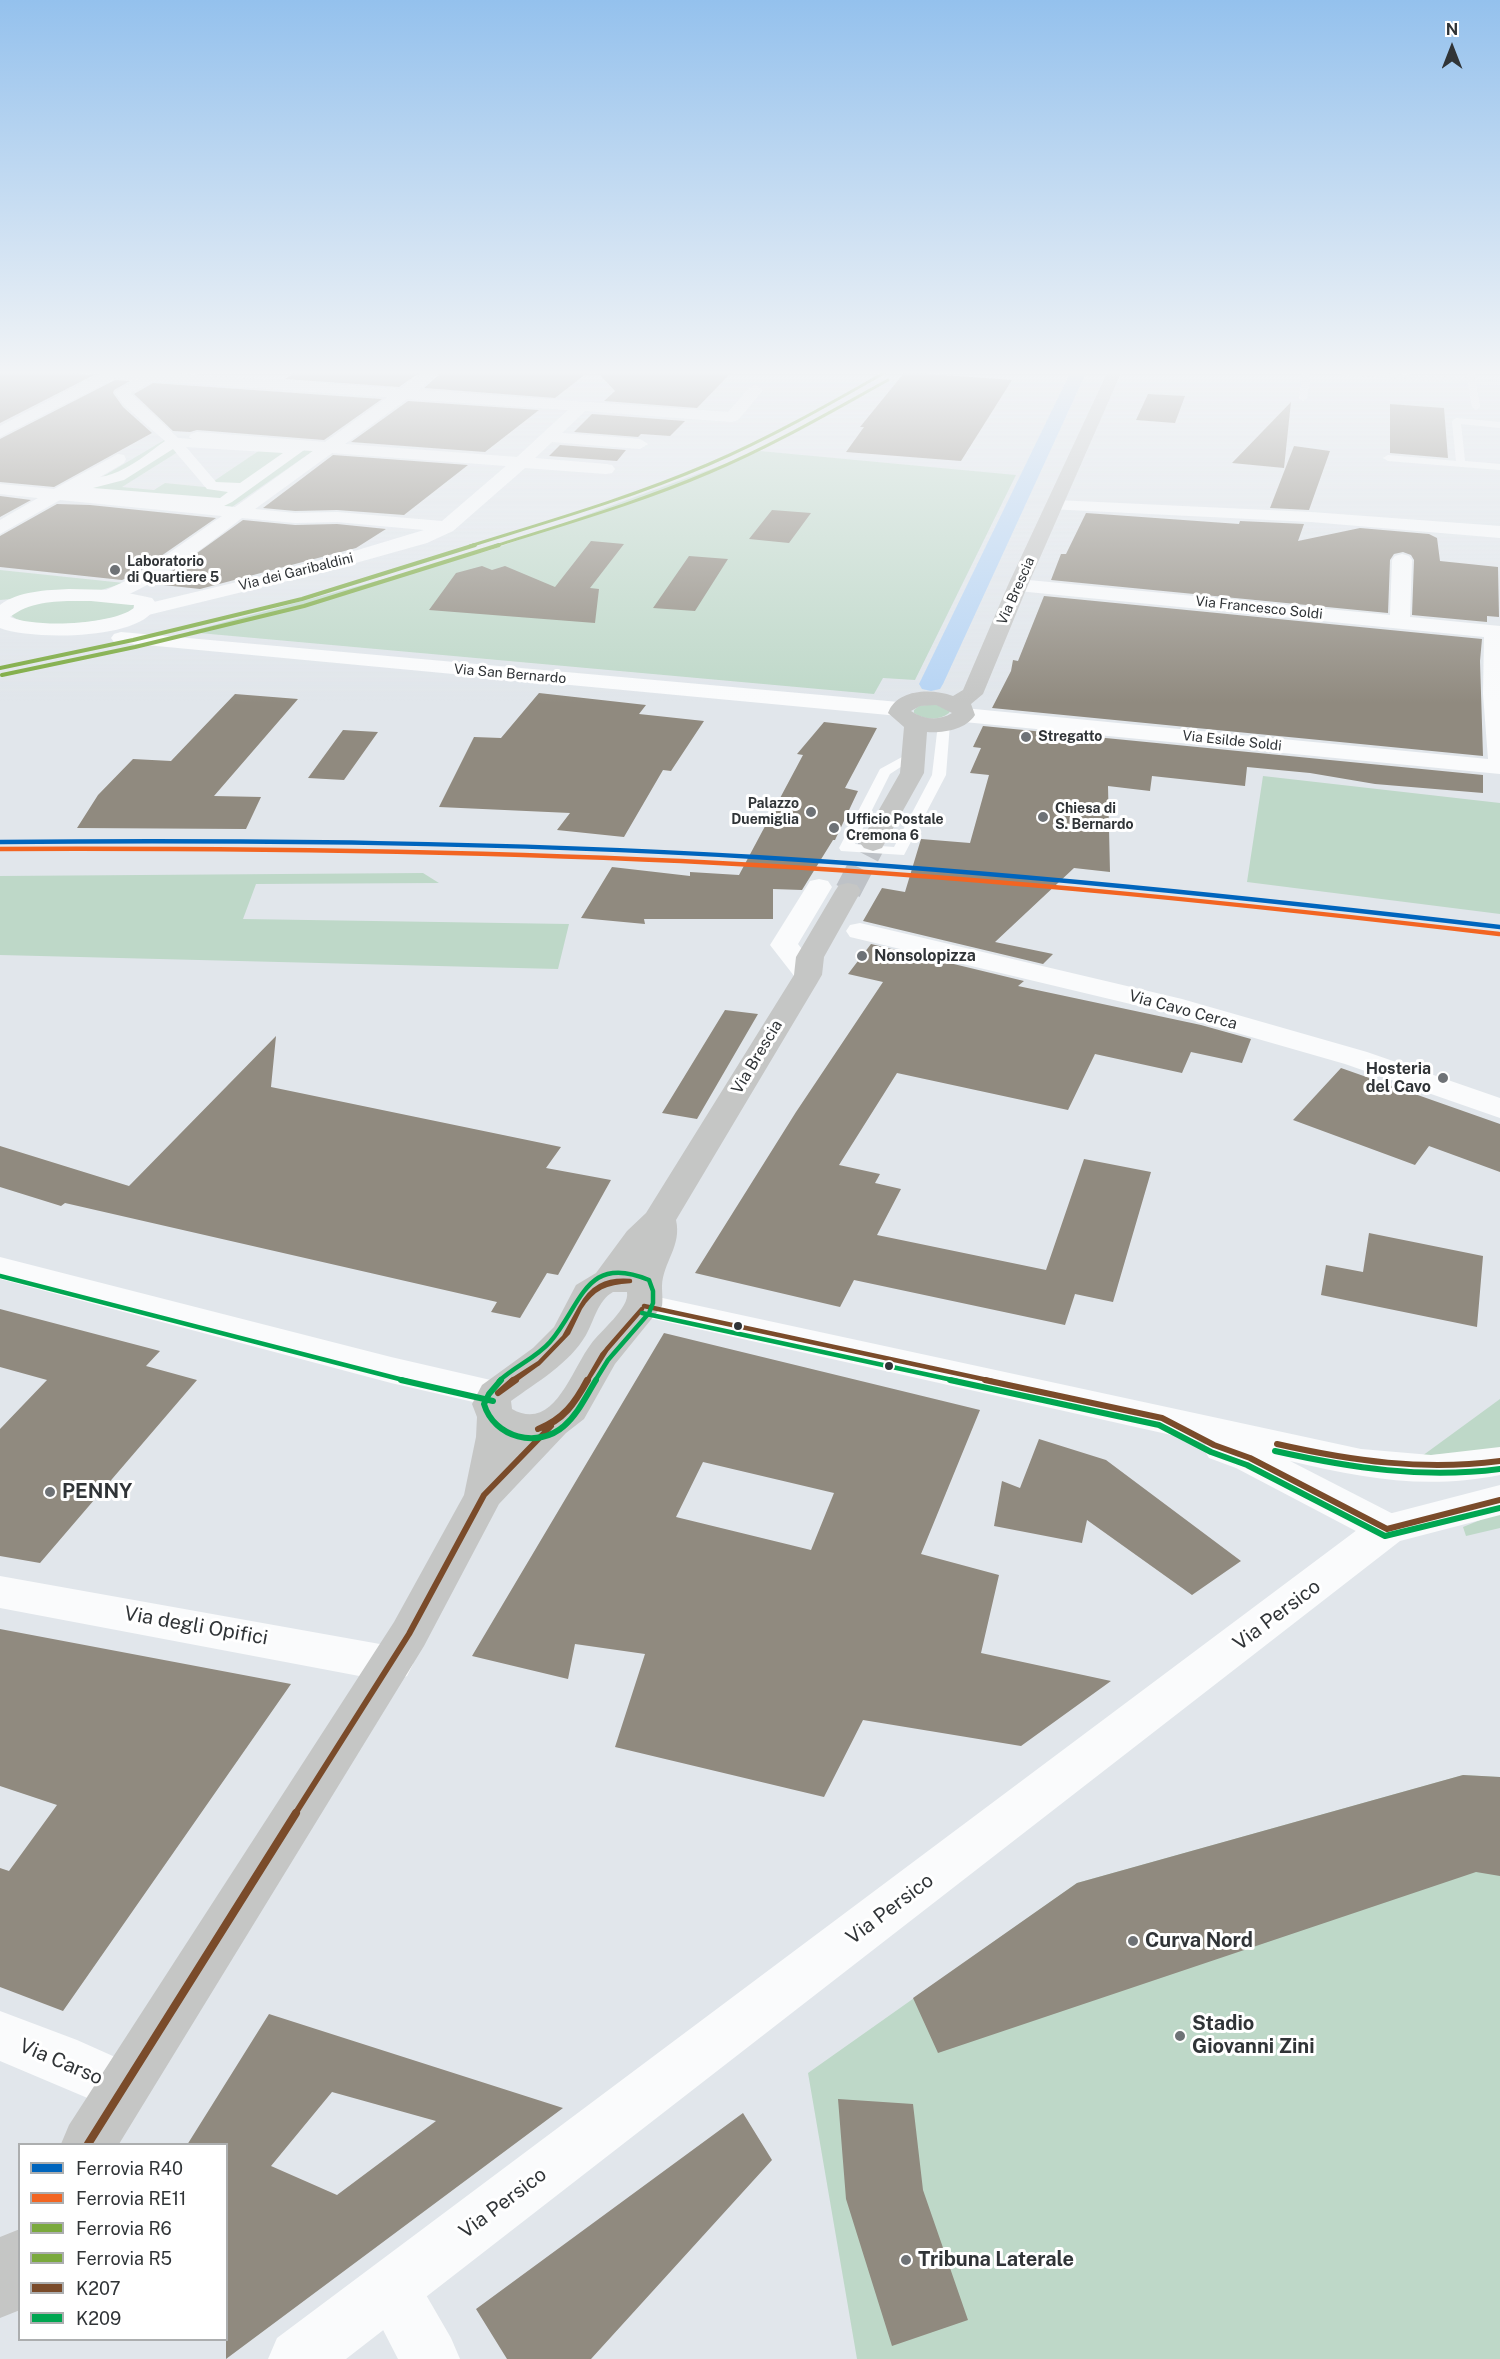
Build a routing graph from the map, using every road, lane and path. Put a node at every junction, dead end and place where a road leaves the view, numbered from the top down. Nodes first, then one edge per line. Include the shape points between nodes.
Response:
1 (76, 483) edge
2 (94, 483) edge
3 (208, 483) edge
4 (208, 483) edge
5 (209, 483) edge
6 (250, 483) edge
7 (282, 483) edge
8 (496, 483) edge
9 (1065, 483) edge
10 (0, 489) edge
11 (156, 489) dead end
12 (57, 494) junction
13 (231, 496) junction
14 (261, 498) junction
15 (1055, 505) junction
16 (239, 513) junction
17 (446, 526) junction
18 (0, 528) edge
19 (1500, 532) edge
20 (1402, 560) dead end
21 (143, 580) junction
22 (1018, 585) junction
23 (111, 595) junction
24 (21, 601) junction
25 (0, 605) edge
26 (141, 610) junction
27 (0, 615) edge
28 (0, 620) edge
29 (1400, 622) junction
30 (0, 627) edge
31 (22, 627) junction
32 (1497, 632) edge
33 (0, 633) edge
34 (121, 638) junction
35 (955, 714) junction
36 (908, 716) junction
37 (913, 755) junction
38 (1500, 766) edge
39 (873, 843) tunnel mouth
40 (819, 887) tunnel mouth
41 (848, 891) tunnel mouth
42 (860, 931) dead end
43 (808, 975) junction
44 (1500, 1109) edge
45 (659, 1220) junction
46 (0, 1268) edge
47 (608, 1281) junction
48 (644, 1296) junction
49 (496, 1406) junction
50 (1162, 1418) junction
51 (551, 1426) junction
52 (1500, 1461) edge
53 (484, 1495) junction
54 (1500, 1500) edge
55 (1387, 1529) junction
56 (0, 1592) edge
57 (391, 1664) junction
58 (0, 2037) edge
59 (123, 2087) junction
60 (89, 2143) edge
61 (18, 2260) edge
62 (0, 2289) edge
63 (390, 2289) junction
64 (298, 2359) edge
65 (430, 2359) edge

1 - 12 street
2 - 13 street via 76,490
3 - 11 street via 192,492
4 - 13 street
5 - 13 street
6 - 13 street
7 - 14 street
8 - 17 street, Via dei Garibaldini
9 - 15 main road, Via Brescia
10 - 12 street
12 - 13 street
12 - 18 street
13 - 14 street
13 - 16 street
14 - 16 street
15 - 19 street via 1311,517
15 - 22 main road, Via Brescia
16 - 17 street
16 - 21 street
17 - 26 street, Via dei Garibaldini via 420,539 313,569
20 - 29 street
21 - 23 street
21 - 26 street
22 - 29 street, Via Francesco Soldi
22 - 35 main road, Via Brescia via 972,694
23 - 24 street
23 - 26 street
24 - 25 street
24 - 27 street
26 - 31 street, Via dei Garibaldini via 105,625
26 - 34 street
28 - 31 street
29 - 32 street, Via Francesco Soldi
30 - 31 street, Via dei Garibaldini
32 - 38 street via 1494,694
33 - 34 street, Via San Bernardo
34 - 36 street, Via San Bernardo
35 - 36 main road via 938,698 916,699 902,705
35 - 37 lane via 939,776 899,852 846,848 885,772
35 - 38 street, Via Esilde Soldi
36 - 37 main road
37 - 39 main road via 912,773
40 - 43 street via 784,945
41 - 43 main road, Via Brescia via 810,957
42 - 44 street, Via Cavo Cerca via 1172,1005 1356,1058
43 - 45 main road, Via Brescia
45 - 47 main road, Via Brescia via 639,1239
45 - 48 main road, Via Brescia via 662,1233
46 - 49 street via 381,1367
47 - 48 main road via 634,1281
47 - 49 main road, Via Brescia via 589,1293 569,1333
48 - 50 street
48 - 51 main road, Via Brescia via 602,1355 574,1406
49 - 51 main road via 520,1429
49 - 53 main road, Via Brescia via 497,1437
50 - 52 street via 1374,1466 1444,1469
50 - 55 street via 1214,1445 1250,1458
51 - 53 main road, Via Brescia
53 - 57 main road, Via Brescia
54 - 55 street, Via Persico
55 - 63 street, Via Persico
56 - 57 street, Via degli Opifici
57 - 59 main road, Via Brescia
58 - 59 street, Via Carso
59 - 60 main road, Via Brescia
61 - 62 main road
63 - 64 street, Via Persico
63 - 65 street

